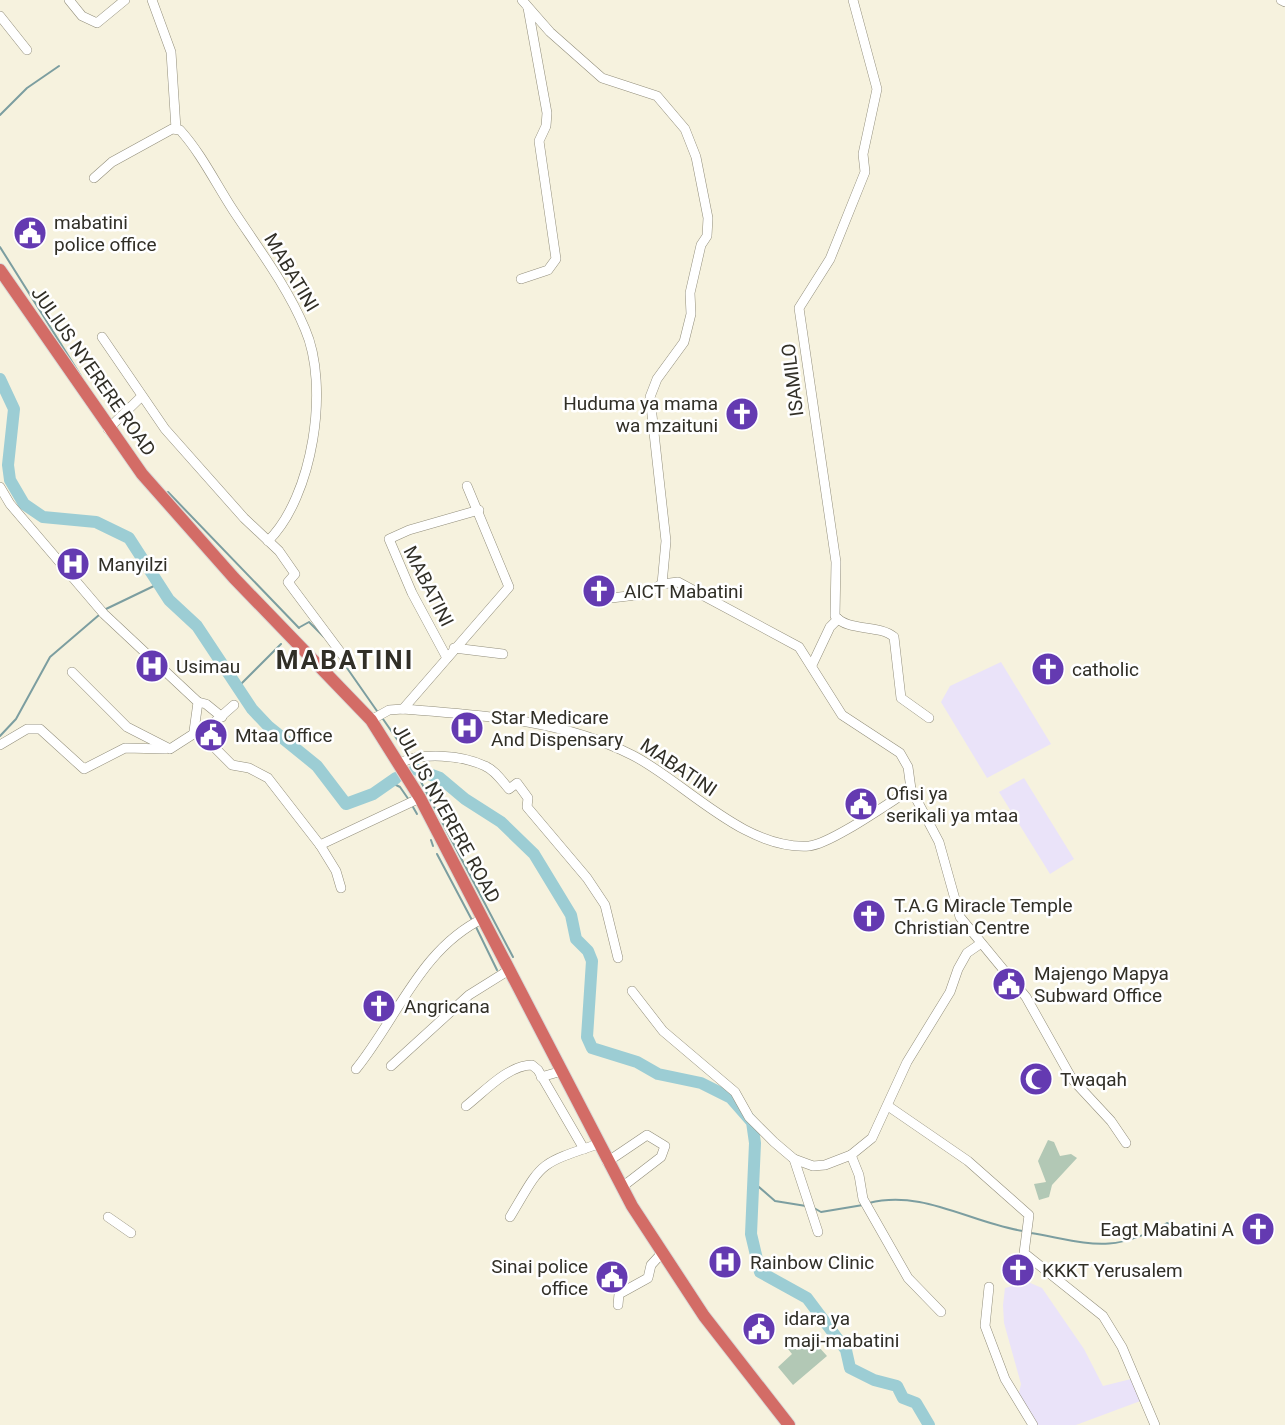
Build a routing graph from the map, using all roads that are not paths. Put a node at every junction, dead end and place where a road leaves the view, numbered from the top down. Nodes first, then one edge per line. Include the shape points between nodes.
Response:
1 (69, 0) edge
2 (125, 0) edge
3 (152, 0) edge
4 (853, 0) edge
5 (525, 3) edge
6 (0, 16) edge
7 (27, 50) dead end
8 (176, 129) junction
9 (94, 177) dead end
10 (0, 270) edge
11 (521, 279) dead end
12 (103, 337) dead end
13 (141, 397) junction
14 (108, 429) junction
15 (467, 486) dead end
16 (0, 487) edge
17 (479, 510) junction
18 (268, 541) junction
19 (662, 584) junction
20 (611, 598) dead end
21 (838, 620) junction
22 (454, 648) junction
23 (503, 654) dead end
24 (344, 657) dead end
25 (447, 658) junction
26 (812, 666) junction
27 (72, 672) dead end
28 (198, 702) junction
29 (234, 705) dead end
30 (403, 709) junction
31 (222, 717) junction
32 (929, 719) dead end
33 (371, 720) junction
34 (198, 733) junction
35 (0, 746) edge
36 (165, 749) junction
37 (407, 760) junction
38 (911, 789) junction
39 (420, 799) junction
40 (320, 845) junction
41 (341, 888) dead end
42 (477, 922) junction
43 (980, 944) junction
44 (618, 958) dead end
45 (509, 970) junction
46 (632, 992) dead end
47 (391, 1066) dead end
48 (356, 1069) dead end
49 (562, 1071) junction
50 (541, 1077) junction
51 (466, 1105) dead end
52 (888, 1106) junction
53 (1126, 1143) dead end
54 (598, 1144) junction
55 (584, 1149) junction
56 (851, 1155) junction
57 (794, 1159) junction
58 (607, 1162) junction
59 (622, 1187) junction
60 (108, 1217) dead end
61 (510, 1217) dead end
62 (818, 1232) dead end
63 (131, 1233) dead end
64 (662, 1253) junction
65 (989, 1287) dead end
66 (618, 1305) dead end
67 (941, 1312) dead end
68 (789, 1425) edge
69 (1033, 1425) edge
70 (1155, 1425) edge

1 - 2 street via 87,20 97,23
3 - 8 street via 171,52
4 - 21 street, ISAMILO via 877,89 863,154 865,172 836,247 799,308 836,562
5 - 11 street via 547,113 539,141 556,259 548,270
5 - 19 street via 602,78 657,96 685,129 696,158 708,218 707,236 690,293 691,314 684,342 657,379 650,397 666,541
6 - 7 street
8 - 9 street via 112,162
8 - 18 street, MABATINI via 183,132 285,290 307,332 316,395 309,465 299,491
10 - 14 highway, JULIUS NYERERE ROAD
12 - 13 street
13 - 14 street
13 - 18 street via 203,475
14 - 33 highway, JULIUS NYERERE ROAD via 174,513
15 - 17 street
16 - 28 street via 104,614
17 - 22 street via 509,587
17 - 25 street, MABATINI via 389,539
18 - 24 street via 292,568 295,574 288,582 294,593
19 - 20 street via 645,594
19 - 26 street via 678,582 771,629 799,647
21 - 26 street via 830,627
21 - 32 street via 894,637 901,698
22 - 23 street
22 - 25 street
25 - 30 street
26 - 38 street via 849,722 900,753 908,767
27 - 36 street via 116,719
28 - 31 street
28 - 34 street
29 - 31 street
30 - 33 street, MABATINI via 389,710
30 - 38 street, MABATINI via 513,719 600,742 632,755 726,820 791,844 822,843
31 - 34 street
33 - 37 highway, JULIUS NYERERE ROAD
34 - 36 street
34 - 40 street via 232,765 250,768 268,779
35 - 36 street via 27,729 40,729 84,769 125,748
37 - 39 highway, JULIUS NYERERE ROAD
37 - 44 street via 430,756 479,764 509,789 517,783 528,798 527,807 605,905
38 - 43 street via 939,842 960,917
39 - 40 street
39 - 42 highway, JULIUS NYERERE ROAD
40 - 41 street
42 - 45 highway, JULIUS NYERERE ROAD
42 - 48 street via 438,950
43 - 52 street via 967,953
43 - 53 street via 1026,997 1072,1079
45 - 47 street via 469,995
45 - 49 highway, JULIUS NYERERE ROAD
46 - 57 street via 663,1031 735,1092 749,1117
49 - 50 street
49 - 54 highway, JULIUS NYERERE ROAD
50 - 51 street via 532,1065 520,1066
50 - 55 street
52 - 56 street via 872,1138
52 - 70 street via 968,1161 1029,1215 1024,1253 1103,1316 1122,1347
54 - 55 street
54 - 58 highway, JULIUS NYERERE ROAD
55 - 61 street via 541,1166
56 - 57 street via 813,1166
56 - 67 street via 863,1199 908,1278
57 - 62 street
58 - 59 highway, JULIUS NYERERE ROAD
58 - 59 street via 644,1136 665,1146 661,1157
59 - 64 highway, JULIUS NYERERE ROAD
60 - 63 street
64 - 66 street via 651,1265 648,1278 619,1294
64 - 68 highway, JULIUS NYERERE ROAD via 718,1336
65 - 69 street via 985,1326 1005,1378

